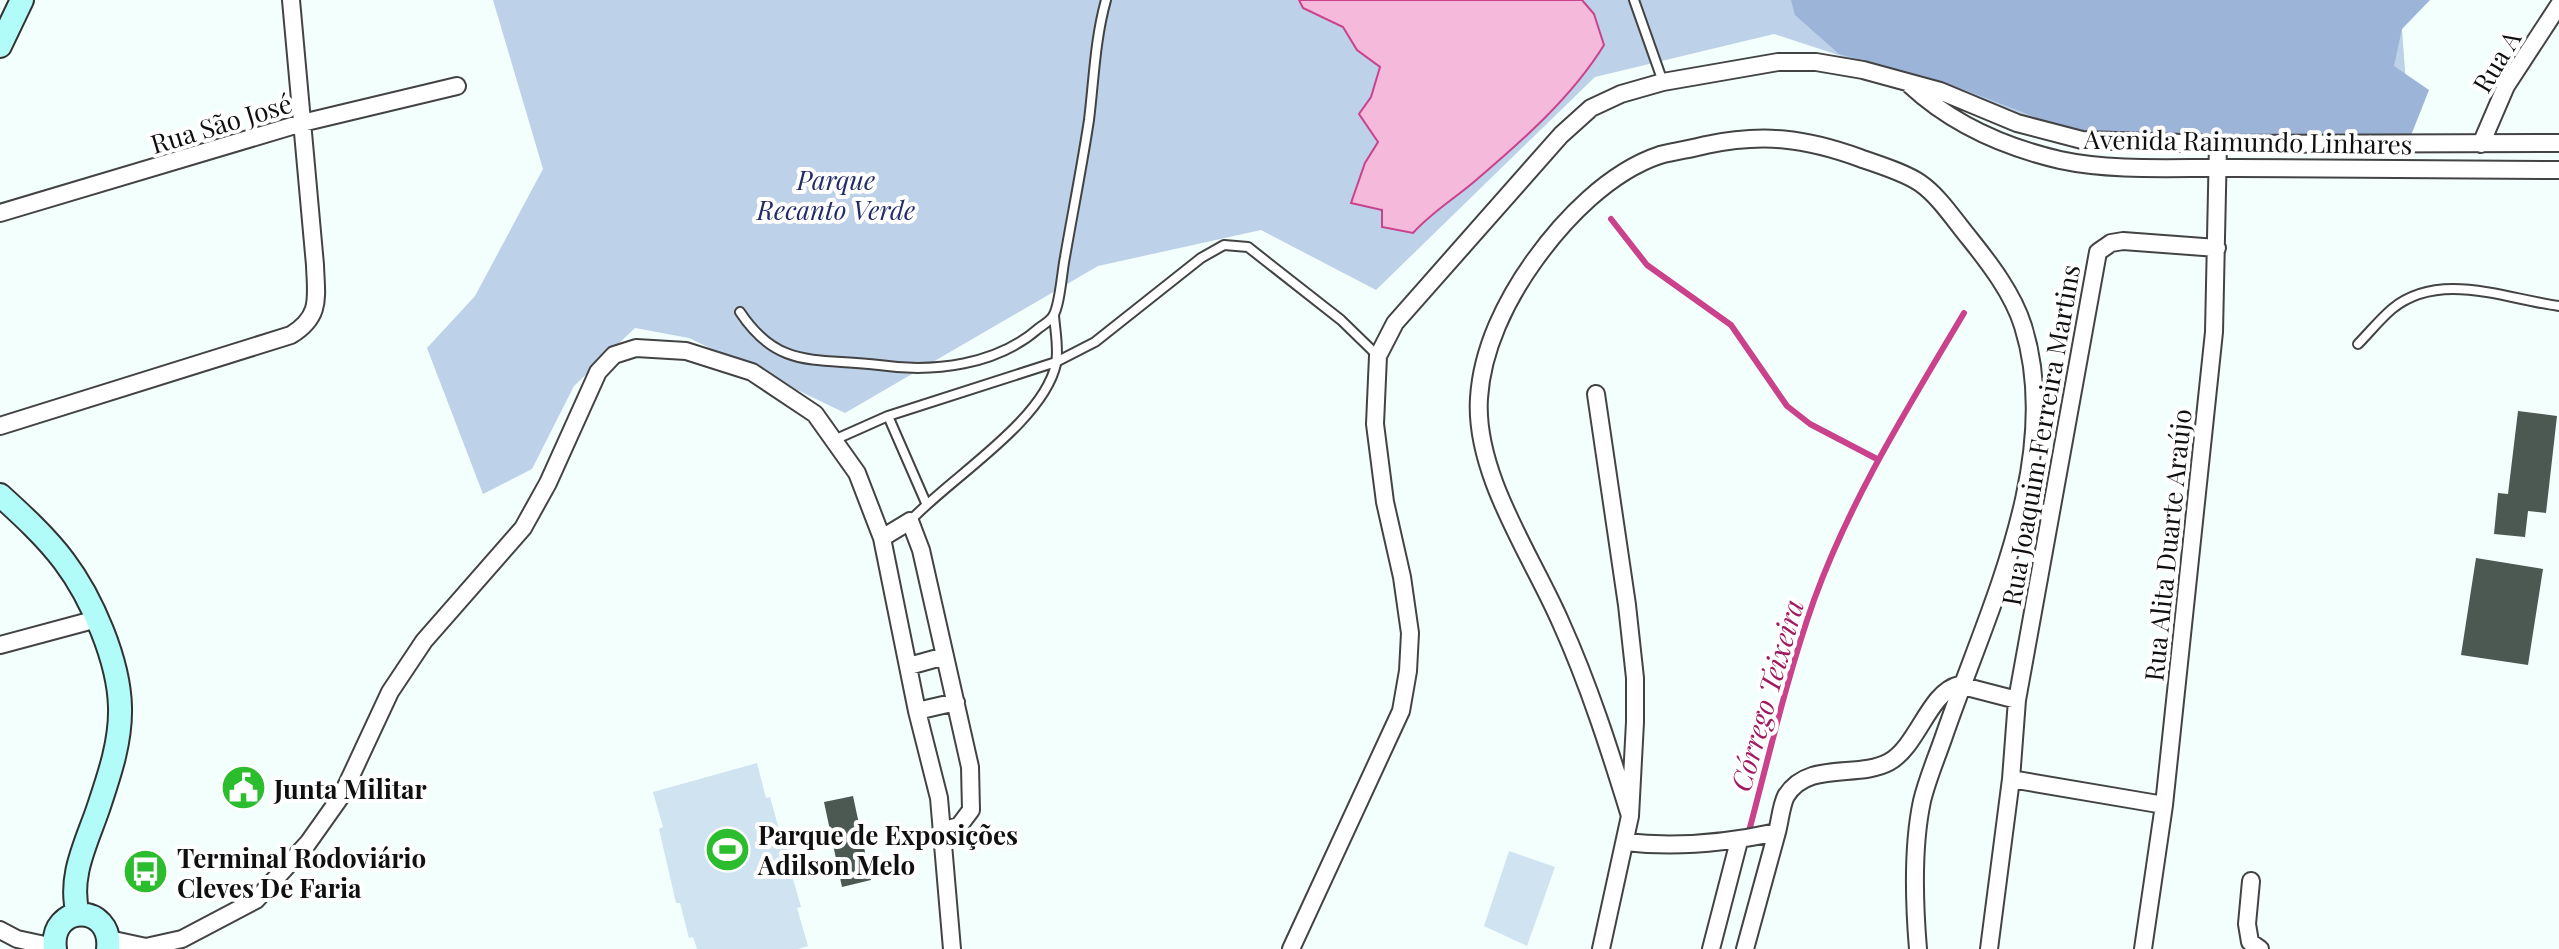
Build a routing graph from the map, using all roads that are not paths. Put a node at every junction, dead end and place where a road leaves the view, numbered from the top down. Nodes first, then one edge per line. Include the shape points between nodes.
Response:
1 (22, 0) edge
2 (291, 0) edge
3 (1106, 0) edge
4 (1634, 0) edge
5 (2559, 6) edge
6 (0, 46) edge
7 (1663, 82) junction
8 (1909, 84) junction
9 (457, 86) dead end
10 (302, 123) junction
11 (2559, 143) edge
12 (2218, 144) junction
13 (2481, 144) junction
14 (2218, 168) junction
15 (2559, 170) edge
16 (0, 213) edge
17 (2217, 248) junction
18 (2559, 306) edge
19 (740, 312) dead end
20 (1054, 315) junction
21 (2358, 344) dead end
22 (1378, 356) junction
23 (1056, 362) junction
24 (1596, 394) dead end
25 (888, 416) junction
26 (0, 426) edge
27 (834, 440) junction
28 (0, 495) edge
29 (926, 503) junction
30 (910, 521) junction
31 (882, 538) junction
32 (97, 619) junction
33 (0, 645) edge
34 (945, 656) junction
35 (909, 666) junction
36 (1961, 686) junction
37 (2017, 700) junction
38 (956, 702) junction
39 (917, 711) junction
40 (2011, 779) junction
41 (2164, 805) junction
42 (1630, 816) junction
43 (944, 830) junction
44 (1777, 832) junction
45 (1739, 841) junction
46 (1625, 842) junction
47 (2251, 881) dead end
48 (78, 914) junction
49 (0, 930) edge
50 (108, 944) edge
51 (54, 948) edge
52 (952, 949) edge
53 (1291, 949) edge
54 (1601, 949) edge
55 (1711, 949) edge
56 (1745, 949) edge
57 (1918, 949) edge
58 (1989, 949) edge
59 (2143, 949) edge
60 (2260, 949) edge

1 - 6 street
2 - 10 street
3 - 20 lane
4 - 7 lane
5 - 13 street, Rua A via 2506,86
7 - 8 street, Avenida Raimundo Linhares via 1778,62 1816,62
7 - 22 street, Avenida Raimundo Linhares via 1591,108 1561,135 1395,323
8 - 12 street, Avenida Raimundo Linhares via 2082,140
8 - 14 street, Avenida Raimundo Linhares via 1934,107 1981,133 2064,161
9 - 10 street, Rua São José
10 - 16 street, Rua São José
10 - 26 street via 316,307 306,326
11 - 13 street, Avenida Raimundo Linhares
12 - 13 street, Avenida Raimundo Linhares
12 - 14 street, Rua Alita Duarte Araújo
14 - 15 street, Avenida Raimundo Linhares
14 - 17 street, Rua Alita Duarte Araújo
17 - 37 street, Rua Joaquim Ferreira Martins via 2123,241 2098,252
17 - 41 street, Rua Alita Duarte Araújo via 2214,332
18 - 21 lane via 2443,289 2415,295 2392,308
19 - 20 lane via 754,334 777,350 809,360 903,368 964,363 1001,353 1023,343
20 - 23 lane
22 - 23 lane via 1248,247 1224,245 1095,342
22 - 53 street, Avenida Raimundo Linhares via 1375,424 1410,633 1408,671 1401,711
23 - 25 lane
23 - 29 lane via 1038,402
24 - 42 street via 1635,678
25 - 27 lane
25 - 29 lane
27 - 31 street via 857,473
27 - 50 street via 815,414 752,372 686,351 636,348 614,355 585,396 523,528 424,641 390,692 342,795 308,843 256,900 182,939 146,947
28 - 32 street via 65,561
29 - 30 lane
30 - 31 street
30 - 34 street
31 - 35 street
32 - 33 street
32 - 48 street via 113,657 120,708 113,764 77,867 73,896
34 - 35 street
34 - 38 street
35 - 39 street
36 - 37 street
36 - 42 street via 2000,579 2032,455 2034,384 2023,323 1992,266 1921,183 1828,146 1779,137 1741,138 1661,155 1607,186 1555,232 1510,297 1485,364 1479,399 1481,437 1494,479 1562,624
36 - 44 street via 1947,691 1912,742 1889,762 1815,775 1800,783 1786,796
36 - 57 street via 1923,800 1915,851
37 - 40 street, Rua Joaquim Ferreira Martins
38 - 39 street
38 - 43 street via 970,767 971,810 959,826
39 - 43 street
40 - 41 street
40 - 58 street, Rua Joaquim Ferreira Martins
41 - 59 street, Rua Alita Duarte Araújo
42 - 46 street
43 - 52 street
44 - 45 street
44 - 56 street
45 - 46 street via 1660,846
45 - 55 street
46 - 54 street
47 - 60 street via 2247,924 2250,942
48 - 50 street via 95,918 106,931
48 - 51 street via 57,929
49 - 51 street

